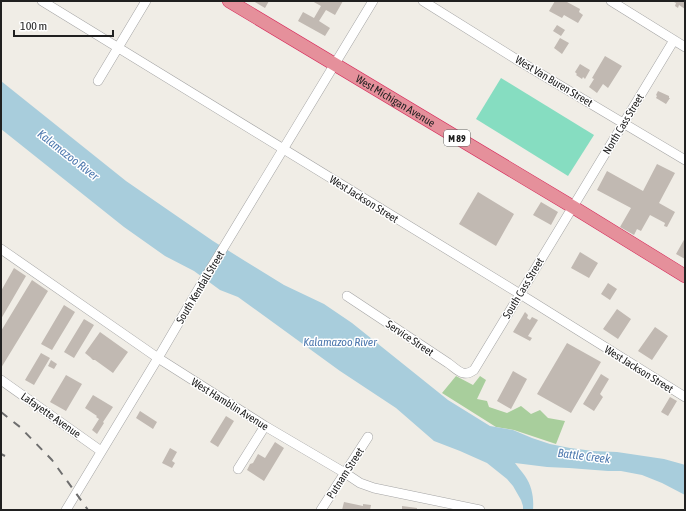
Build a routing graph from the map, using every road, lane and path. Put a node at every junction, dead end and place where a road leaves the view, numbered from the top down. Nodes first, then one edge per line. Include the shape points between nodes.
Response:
1 (42, 1) edge
2 (146, 1) edge
3 (229, 1) edge
4 (373, 1) edge
5 (423, 1) edge
6 (611, 1) edge
7 (674, 40) junction
8 (118, 47) junction
9 (685, 47) edge
10 (335, 64) junction
11 (98, 81) dead end
12 (624, 123) junction
13 (283, 149) junction
14 (685, 160) edge
15 (573, 207) junction
16 (1, 249) edge
17 (685, 276) edge
18 (520, 294) junction
19 (347, 296) dead end
20 (158, 358) junction
21 (474, 370) joint
22 (1, 380) edge
23 (685, 397) edge
24 (265, 426) junction
25 (368, 437) dead end
26 (101, 451) junction
27 (238, 469) dead end
28 (345, 473) junction
29 (66, 510) edge
30 (321, 510) edge
31 (480, 510) edge

1 - 8 street, West Jackson Street
2 - 8 street
3 - 10 highway, West Michigan Avenue / M 89
4 - 10 street, South Kendall Street
5 - 12 street, West Van Buren Street
6 - 7 street
7 - 9 street
7 - 12 street, North Cass Street
8 - 11 street
8 - 13 street, West Jackson Street
10 - 13 street, South Kendall Street
10 - 15 highway, West Michigan Avenue / M 89
12 - 14 street, West Van Buren Street
12 - 15 street, North Cass Street
13 - 18 street, West Jackson Street
13 - 20 street, South Kendall Street
15 - 17 highway, West Michigan Avenue / M 89
15 - 18 street, South Cass Street
16 - 20 street, West Hamblin Avenue
18 - 21 street, South Cass Street
18 - 23 street, West Jackson Street
19 - 21 street, Service Street via 464,374
20 - 24 street, West Hamblin Avenue
20 - 26 street, South Kendall Street
22 - 26 street, Lafayette Avenue
24 - 27 street
24 - 28 street, West Hamblin Avenue
25 - 28 street, Putnam Street
26 - 29 street, South Kendall Street
28 - 30 street, Putnam Street
28 - 31 street, West Hamblin Avenue via 360,484 374,488

